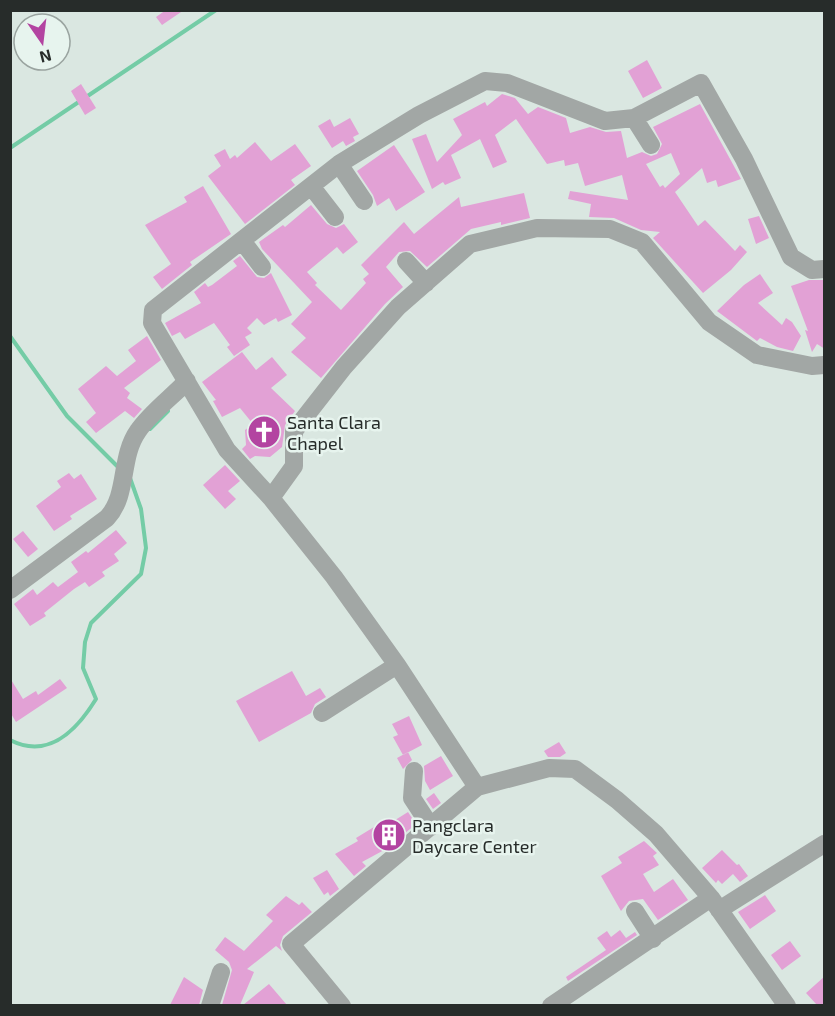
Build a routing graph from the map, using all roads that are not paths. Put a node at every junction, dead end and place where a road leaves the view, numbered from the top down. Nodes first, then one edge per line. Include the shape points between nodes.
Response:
1 (634, 118) junction
2 (651, 145) dead end
3 (339, 164) junction
4 (311, 186) junction
5 (364, 201) dead end
6 (335, 217) dead end
7 (243, 242) junction
8 (406, 261) dead end
9 (262, 267) dead end
10 (825, 269) edge
11 (426, 283) junction
12 (825, 365) edge
13 (187, 381) junction
14 (271, 498) junction
15 (10, 590) edge
16 (397, 665) junction
17 (322, 713) dead end
18 (414, 771) dead end
19 (477, 786) junction
20 (431, 827) junction
21 (825, 844) edge
22 (715, 904) junction
23 (635, 911) dead end
24 (653, 939) junction
25 (221, 972) dead end
26 (210, 1005) edge
27 (342, 1005) edge
28 (551, 1005) edge
29 (787, 1005) edge

1 - 2 street
1 - 3 street via 605,121 507,83 485,81 419,115
1 - 10 street via 701,83 721,115 791,257 812,270
3 - 4 street
3 - 5 street
4 - 6 street
4 - 7 street
7 - 9 street
7 - 13 street via 153,310 152,323
8 - 11 street
11 - 12 street via 470,244 537,228 610,229 642,242 709,322 757,355
11 - 14 street via 398,307 344,367 294,431 294,466
13 - 14 street via 227,450
13 - 15 street via 137,432 124,465 117,507
14 - 16 street
16 - 17 street
16 - 19 street
18 - 20 street via 412,798
19 - 20 street
19 - 22 street via 549,768 575,769 656,834
20 - 27 street via 291,944
21 - 22 street
22 - 24 street
22 - 29 street
23 - 24 street
24 - 28 street
25 - 26 street

